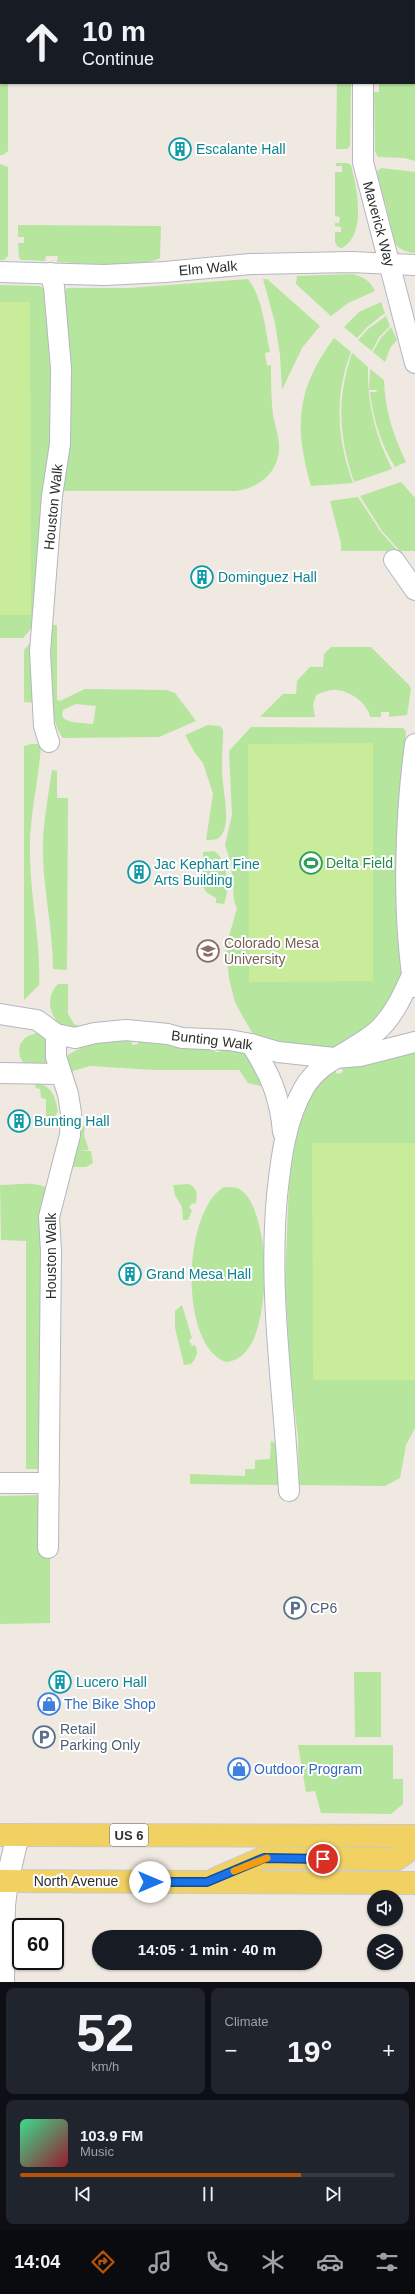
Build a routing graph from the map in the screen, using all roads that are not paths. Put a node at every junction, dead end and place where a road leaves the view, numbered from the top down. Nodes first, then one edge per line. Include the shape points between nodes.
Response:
1 (363, 84) edge
2 (390, 265) junction
3 (415, 265) edge
4 (0, 272) edge
5 (50, 273) junction
6 (415, 363) edge
7 (394, 560) dead end
8 (415, 590) edge
9 (49, 742) dead end
10 (415, 744) edge
11 (413, 984) edge
12 (0, 1014) edge
13 (56, 1034) junction
14 (415, 1042) edge
15 (251, 1044) junction
16 (334, 1058) junction
17 (0, 1073) edge
18 (61, 1074) junction
19 (284, 1142) junction
20 (0, 1483) edge
21 (49, 1483) junction
22 (289, 1491) dead end
23 (48, 1548) dead end
24 (9, 1835) edge
25 (415, 1836) edge
26 (415, 1846) edge
27 (4, 1881) edge
28 (207, 1882) junction
29 (415, 1883) edge
30 (3, 1982) edge

1 - 2 street, Maverick Way via 363,162
2 - 3 street, Elm Walk
2 - 5 street, Elm Walk via 351,262 250,264 104,275
2 - 6 street, Maverick Way
4 - 5 street, Elm Walk
5 - 9 street, Houston Walk via 54,287 61,368 60,444 52,496 40,652 44,726
7 - 8 street
10 - 11 street via 409,806 407,904
11 - 16 street via 377,1031
12 - 13 street via 36,1020
13 - 15 street, Bunting Walk via 75,1038 126,1030
13 - 18 street, Houston Walk via 56,1057
14 - 16 street, Bunting Walk via 360,1056
15 - 16 street, Bunting Walk via 278,1052
15 - 19 street via 278,1095 282,1110
16 - 19 street via 315,1072 304,1087
17 - 18 street
18 - 21 street, Houston Walk via 71,1113 70,1135 49,1217
19 - 22 street via 274,1234 274,1302
20 - 21 street
21 - 23 street, Houston Walk
24 - 25 main road, US 6
24 - 27 street
26 - 28 main road via 397,1859 264,1858
27 - 28 main road, North Avenue
27 - 30 street
28 - 29 main road, North Avenue

